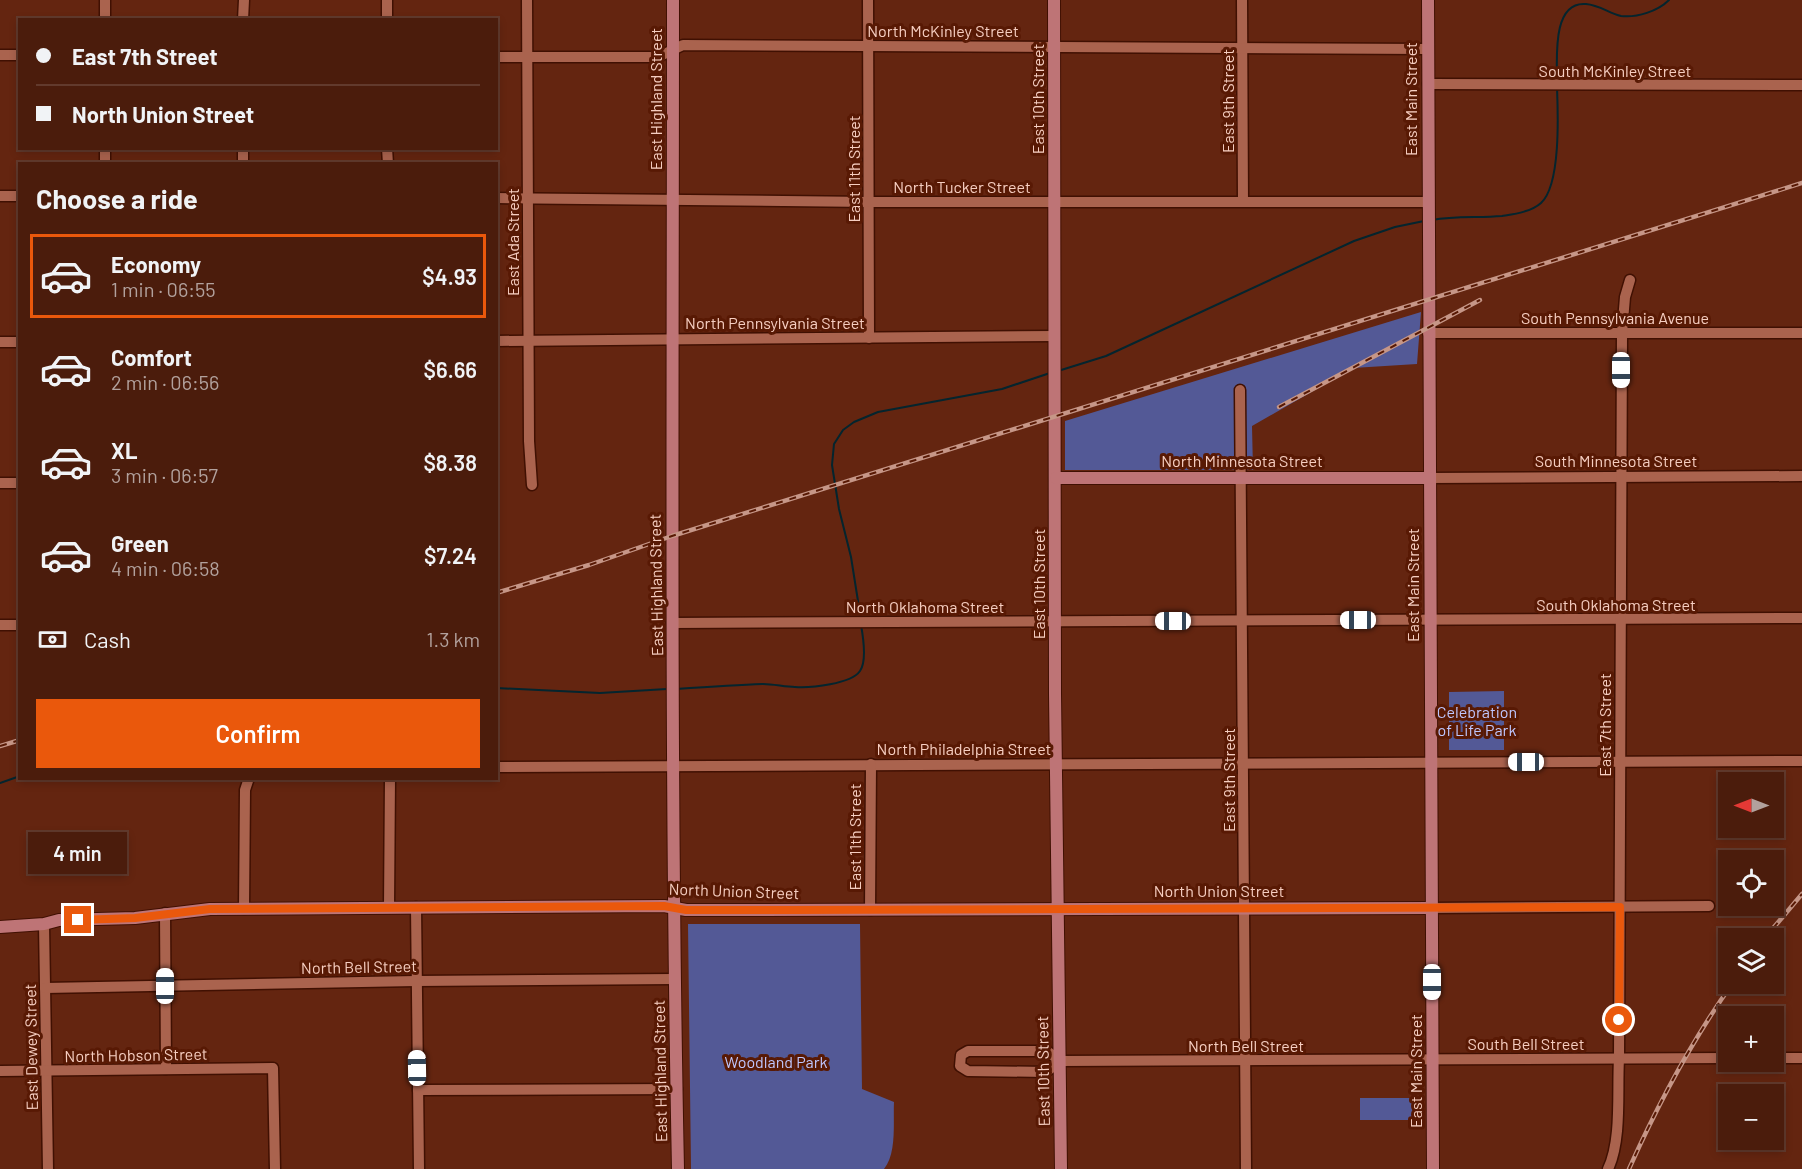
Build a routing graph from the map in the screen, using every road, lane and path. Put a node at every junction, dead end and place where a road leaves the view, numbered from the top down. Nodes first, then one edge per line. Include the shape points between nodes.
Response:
1 (105, 0) edge
2 (244, 0) edge
3 (387, 0) edge
4 (527, 0) edge
5 (673, 0) edge
6 (868, 0) edge
7 (1054, 0) edge
8 (1242, 0) edge
9 (1428, 0) edge
10 (105, 18) edge
11 (243, 18) edge
12 (387, 18) edge
13 (868, 46) junction
14 (1054, 46) junction
15 (1242, 48) junction
16 (1428, 49) junction
17 (673, 50) junction
18 (0, 55) edge
19 (18, 55) edge
20 (498, 57) edge
21 (526, 57) junction
22 (1428, 84) junction
23 (1802, 86) edge
24 (0, 196) edge
25 (18, 196) edge
26 (498, 198) edge
27 (529, 199) junction
28 (672, 200) junction
29 (1055, 201) junction
30 (1243, 201) junction
31 (869, 202) junction
32 (1427, 204) junction
33 (1630, 280) dead end
34 (1428, 333) junction
35 (1622, 333) junction
36 (1802, 333) edge
37 (1054, 336) junction
38 (671, 338) junction
39 (869, 338) junction
40 (498, 341) edge
41 (528, 341) junction
42 (0, 342) edge
43 (18, 342) edge
44 (1240, 390) dead end
45 (1620, 476) junction
46 (1802, 476) edge
47 (1056, 478) junction
48 (1242, 478) junction
49 (1429, 478) junction
50 (0, 483) edge
51 (18, 483) edge
52 (532, 485) dead end
53 (1802, 618) edge
54 (1430, 620) junction
55 (1620, 620) junction
56 (1055, 621) junction
57 (1243, 621) junction
58 (672, 622) junction
59 (0, 625) edge
60 (18, 625) edge
61 (1802, 760) edge
62 (1431, 762) junction
63 (1621, 762) junction
64 (1056, 763) junction
65 (1244, 763) junction
66 (871, 764) junction
67 (674, 765) junction
68 (498, 767) edge
69 (248, 780) edge
70 (390, 780) edge
71 (1709, 906) dead end
72 (389, 907) junction
73 (416, 907) junction
74 (1620, 907) junction
75 (675, 908) junction
76 (1058, 908) junction
77 (1244, 908) junction
78 (1432, 908) junction
79 (244, 909) junction
80 (870, 910) junction
81 (165, 913) junction
82 (44, 924) junction
83 (0, 927) edge
84 (674, 979) junction
85 (416, 981) junction
86 (165, 986) junction
87 (45, 988) junction
88 (1718, 1058) edge
89 (1784, 1058) edge
90 (1802, 1058) edge
91 (1618, 1059) junction
92 (1432, 1060) junction
93 (1060, 1061) junction
94 (1244, 1061) junction
95 (166, 1069) junction
96 (0, 1071) edge
97 (47, 1071) junction
98 (676, 1089) junction
99 (417, 1090) junction
100 (48, 1169) edge
101 (275, 1169) edge
102 (419, 1169) edge
103 (678, 1169) edge
104 (1061, 1169) edge
105 (1246, 1169) edge
106 (1433, 1169) edge
107 (1608, 1169) edge

1 - 10 street
2 - 11 street
3 - 12 street
4 - 21 street, East Ada Street
5 - 17 street, East Highland Street
6 - 13 street, East 11th Street
7 - 14 street, East 10th Street
8 - 15 street, East 9th Street
9 - 16 street, East Main Street
13 - 14 street, North McKinley Street
13 - 17 street, North McKinley Street via 683,45
13 - 31 street, East 11th Street
14 - 15 street, North McKinley Street
14 - 29 street, East 10th Street
15 - 16 street, North McKinley Street
15 - 30 street, East 9th Street
16 - 22 street, East Main Street
17 - 21 street, North McKinley Street via 658,57
17 - 28 street, East Highland Street
18 - 19 street
20 - 21 street, North McKinley Street
21 - 27 street, East Ada Street
22 - 23 street, South McKinley Street
22 - 32 street, East Main Street
24 - 25 street
26 - 27 street, North Tucker Street
27 - 28 street, North Tucker Street
27 - 41 street, East Ada Street
28 - 31 street, North Tucker Street
28 - 38 street, East Highland Street
29 - 30 street, North Tucker Street
29 - 31 street, North Tucker Street
29 - 37 street, East 10th Street
30 - 32 street, North Tucker Street
31 - 39 street, East 11th Street
32 - 34 street, East Main Street
33 - 35 street, East 7th Street
34 - 35 street, South Pennsylvania Avenue
34 - 49 street, East Main Street
35 - 36 street, South Pennsylvania Avenue
35 - 45 street, East 7th Street
37 - 39 street, North Pennsylvania Street
37 - 47 street, East 10th Street
38 - 39 street, North Pennsylvania Street
38 - 41 street, North Pennsylvania Street
38 - 58 street, East Highland Street
40 - 41 street, North Pennsylvania Street
41 - 52 street, East Ada Street
42 - 43 street
44 - 48 street, East 9th Street
45 - 46 street, South Minnesota Street
45 - 49 street, South Minnesota Street
45 - 55 street, East 7th Street
47 - 48 street, North Minnesota Street
47 - 56 street, East 10th Street
48 - 49 street, North Minnesota Street
48 - 57 street, East 9th Street
49 - 54 street, East Main Street
50 - 51 street
53 - 55 street, South Oklahoma Street
54 - 55 street, South Oklahoma Street
54 - 57 street, North Oklahoma Street
54 - 62 street, East Main Street
55 - 63 street, East 7th Street
56 - 57 street, North Oklahoma Street
56 - 58 street, North Oklahoma Street
56 - 64 street, East 10th Street
57 - 65 street, East 9th Street
58 - 67 street, East Highland Street
59 - 60 street
61 - 63 street, North Philadelphia Street
62 - 63 street, North Philadelphia Street
62 - 65 street, North Philadelphia Street
62 - 78 street, East Main Street
63 - 74 street, East 7th Street
64 - 65 street, North Philadelphia Street
64 - 66 street, North Philadelphia Street
64 - 76 street, East 10th Street
65 - 77 street, East 9th Street
66 - 67 street, North Philadelphia Street
66 - 80 street, East 11th Street
67 - 68 street, North Philadelphia Street
67 - 75 street, East Highland Street
69 - 79 street
70 - 72 street
71 - 74 street
72 - 73 street, North Union Street
72 - 79 street, North Union Street
73 - 75 street, North Union Street
73 - 85 street
74 - 78 street
74 - 91 street, East 7th Street
75 - 80 street, North Union Street
75 - 84 street, East Highland Street
76 - 77 street, North Union Street
76 - 80 street, North Union Street
76 - 93 street, East 10th Street
77 - 78 street, North Union Street
77 - 94 street, East 9th Street
78 - 92 street, East Main Street
79 - 81 street, North Union Street
81 - 82 street, North Union Street
81 - 86 street
82 - 83 street, North Union Street
82 - 87 street, East Dewey Street
84 - 85 street, North Bell Street
84 - 98 street, East Highland Street
85 - 86 street, North Bell Street
85 - 99 street
86 - 87 street, North Bell Street
86 - 95 street
87 - 97 street, East Dewey Street
88 - 91 street, South Bell Street
89 - 90 street
91 - 92 street, South Bell Street
91 - 107 street, East 7th Street via 1616,1136
92 - 94 street, North Bell Street
92 - 106 street, East Main Street
93 - 93 street, North Bell Street via 1047,1051 968,1051 961,1055 960,1066 968,1071 1046,1072
93 - 94 street, North Bell Street
93 - 104 street, East 10th Street
94 - 105 street, East 9th Street
95 - 97 street, North Hobson Street
95 - 101 street, North Hobson Street via 273,1068
96 - 97 street, North Hobson Street
97 - 100 street, East Dewey Street
98 - 99 street
98 - 103 street, East Highland Street
99 - 102 street

